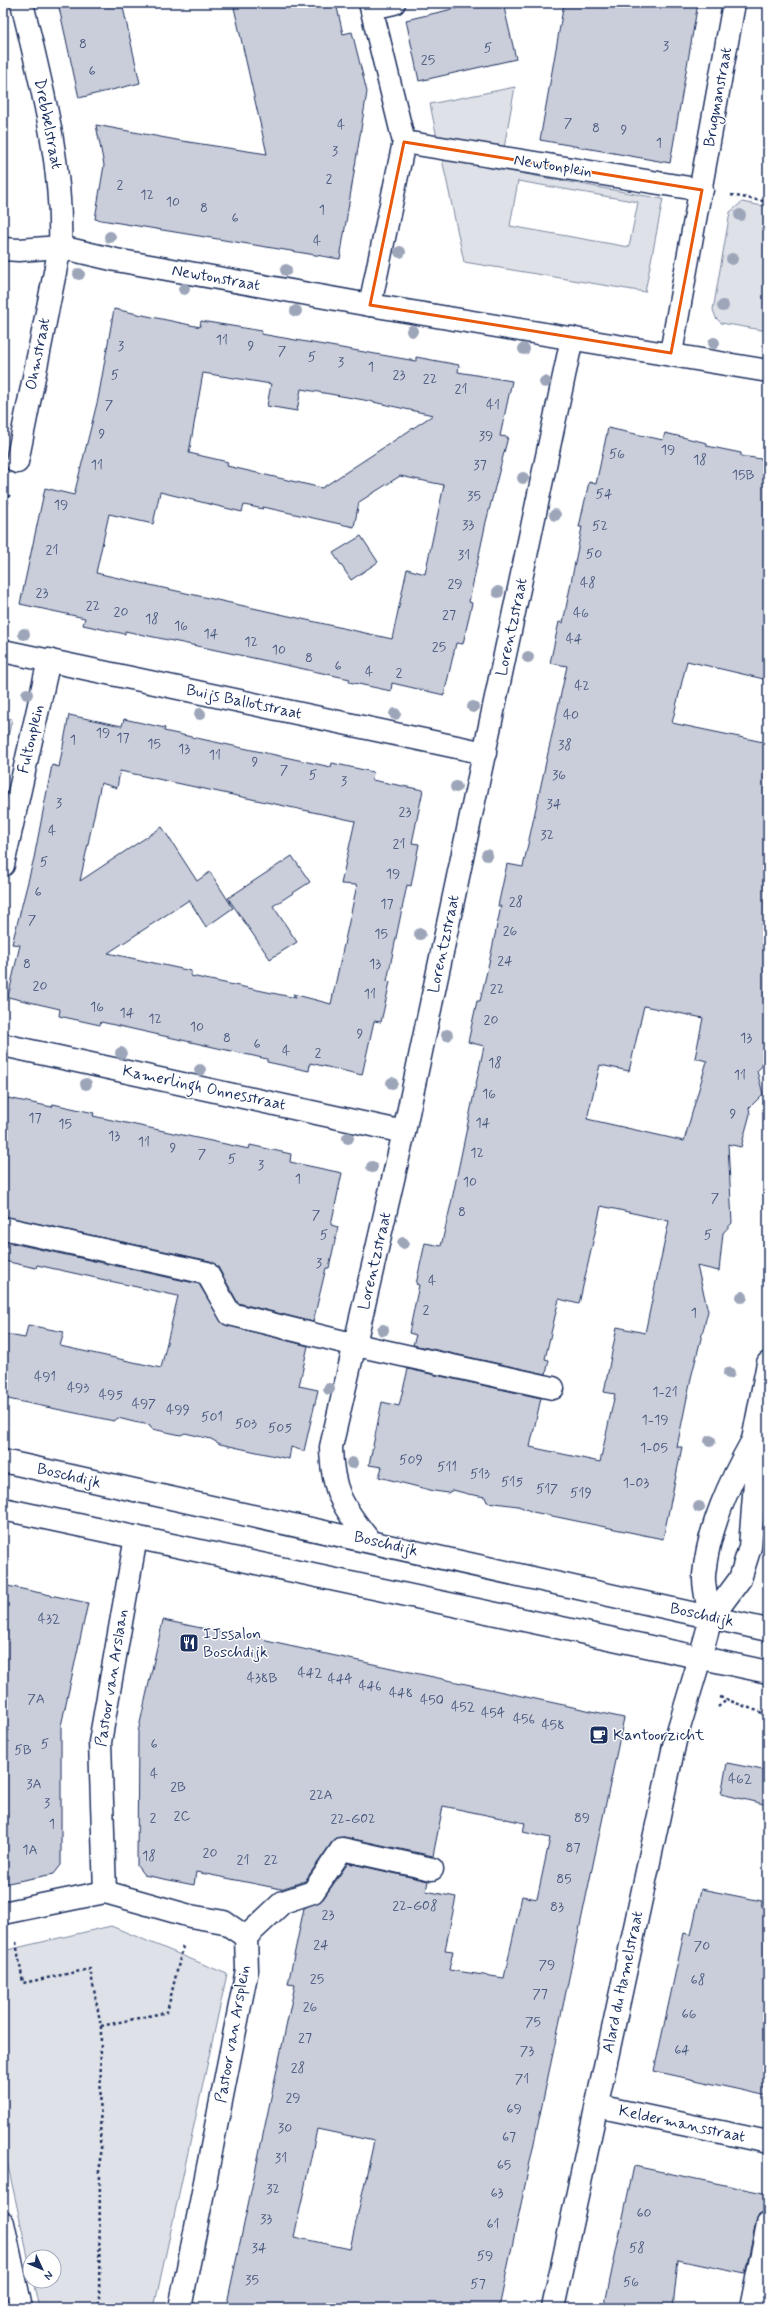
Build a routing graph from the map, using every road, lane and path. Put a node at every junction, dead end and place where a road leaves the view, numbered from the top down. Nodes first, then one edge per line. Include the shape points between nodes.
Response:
1 (22, 3) edge
2 (394, 3) edge
3 (734, 3) edge
4 (371, 6) edge
5 (404, 142) junction
6 (702, 190) junction
7 (768, 202) edge
8 (60, 247) junction
9 (3, 249) edge
10 (370, 305) junction
11 (572, 338) junction
12 (671, 354) junction
13 (768, 371) edge
14 (17, 462) dead end
15 (3, 651) edge
16 (49, 660) junction
17 (485, 753) junction
18 (3, 865) edge
19 (3, 1045) edge
20 (404, 1132) junction
21 (3, 1228) edge
22 (356, 1345) junction
23 (768, 1363) edge
24 (553, 1388) dead end
25 (753, 1440) junction
26 (3, 1461) edge
27 (3, 1508) edge
28 (136, 1537) junction
29 (368, 1540) junction
30 (710, 1618) junction
31 (768, 1630) edge
32 (700, 1658) junction
33 (768, 1672) edge
34 (432, 1869) dead end
35 (105, 1892) junction
36 (7, 1913) edge
37 (190, 1916) junction
38 (246, 1937) junction
39 (101, 2026) junction
40 (597, 2106) junction
41 (768, 2142) edge
42 (3, 2223) edge
43 (768, 2224) edge
44 (21, 2308) edge
45 (99, 2308) edge
46 (180, 2308) edge
47 (553, 2308) edge
48 (751, 2308) edge

1 - 8 street, Drebbelstraat via 54,142 60,192
2 - 4 street
3 - 6 street, Brugmanstraat
4 - 5 street
5 - 6 street, Newtonplein
5 - 10 street
6 - 7 path
6 - 12 street
8 - 9 street, Newtonstraat
8 - 10 street, Newtonstraat via 102,258
8 - 14 street, Ohmstraat
10 - 11 street, Newtonstraat
11 - 12 street
11 - 17 street, Lorentzstraat
12 - 13 street
15 - 16 street, Buijs Ballotstraat
16 - 17 street, Buijs Ballotstraat
16 - 18 street, Fultonplein
17 - 20 street, Lorentzstraat
19 - 20 street, Kamerlingh Onnesstraat
20 - 22 street, Lorentzstraat
21 - 22 street via 207,1273 230,1314
22 - 24 street
22 - 29 street, Lorentzstraat via 331,1447 331,1473 336,1490 349,1515
23 - 25 street
25 - 30 street via 733,1475 712,1533 704,1576
25 - 30 street via 755,1482 750,1547 740,1579
26 - 29 street, Boschdijk
27 - 28 street
28 - 32 street
28 - 35 street, Pastoor van Arslaan via 100,1742
29 - 30 street, Boschdijk
30 - 31 street, Boschdijk
30 - 32 street, Alard du Hamelstraat
32 - 33 street
32 - 40 street, Alard du Hamelstraat via 675,1741
34 - 38 street via 342,1849 313,1892 283,1902
35 - 36 street
35 - 37 street
36 - 39 path via 23,1983 90,1969
37 - 38 street via 224,1922
37 - 39 path via 167,2012
38 - 46 street, Pastoor van Arsplein via 247,1970
39 - 45 path
40 - 41 street, Keldermansstraat
40 - 47 street, Alard du Hamelstraat
42 - 44 street
43 - 48 street

